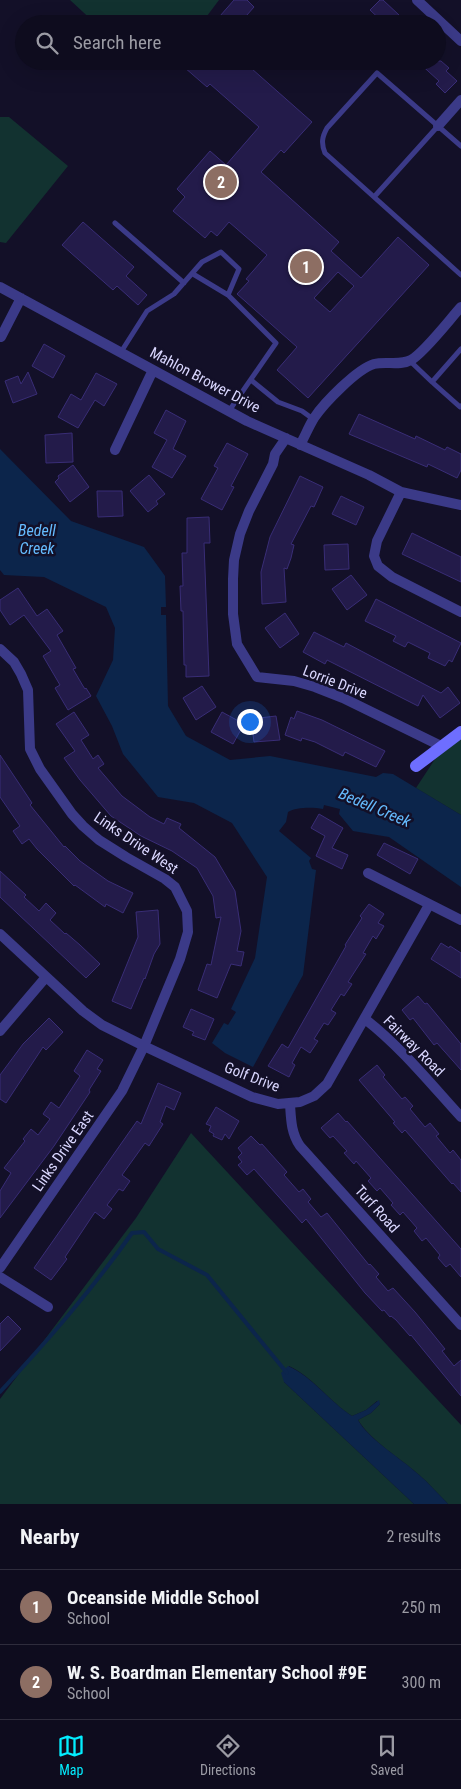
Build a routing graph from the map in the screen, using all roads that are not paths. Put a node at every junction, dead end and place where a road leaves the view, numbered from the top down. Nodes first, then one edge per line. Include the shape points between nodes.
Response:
1 (417, 0) edge
2 (433, 15) edge
3 (446, 27) edge
4 (461, 41) edge
5 (461, 100) edge
6 (438, 126) junction
7 (461, 146) edge
8 (374, 197) junction
9 (115, 223) dead end
10 (193, 274) junction
11 (461, 276) edge
12 (184, 283) junction
13 (0, 287) edge
14 (228, 295) junction
15 (20, 298) junction
16 (461, 307) edge
17 (1, 338) edge
18 (461, 349) edge
19 (121, 352) junction
20 (410, 361) junction
21 (153, 370) junction
22 (251, 380) junction
23 (432, 382) junction
24 (461, 406) edge
25 (229, 411) junction
26 (313, 419) junction
27 (286, 438) junction
28 (300, 445) junction
29 (115, 450) dead end
30 (401, 492) junction
31 (461, 505) edge
32 (461, 612) edge
33 (0, 649) edge
34 (461, 732) edge
35 (441, 746) junction
36 (416, 766) dead end
37 (368, 873) dead end
38 (429, 905) junction
39 (461, 920) edge
40 (0, 934) edge
41 (46, 977) junction
42 (365, 1019) junction
43 (0, 1031) edge
44 (144, 1046) junction
45 (290, 1104) junction
46 (461, 1117) edge
47 (0, 1268) edge
48 (0, 1277) edge
49 (48, 1307) dead end
50 (461, 1325) edge

1 - 2 street
3 - 4 street
5 - 6 street
6 - 7 lane
6 - 8 lane
6 - 8 lane via 377,73 327,128 321,144 325,152
8 - 11 lane
9 - 12 lane
10 - 12 lane
10 - 14 lane
10 - 14 lane via 202,262 220,252 239,269
12 - 19 lane via 174,294 147,311
13 - 15 street, Mahlon Brower Drive
14 - 22 lane via 276,343
15 - 17 street
15 - 19 street, Mahlon Brower Drive
16 - 20 street
18 - 23 lane
19 - 21 street, Mahlon Brower Drive
20 - 23 lane
20 - 26 street via 381,362 362,370
21 - 25 street, Mahlon Brower Drive
21 - 29 street
22 - 25 lane
22 - 26 lane via 278,402
23 - 24 lane
25 - 27 street, Mahlon Brower Drive
26 - 28 street
27 - 28 street, Mahlon Brower Drive
27 - 35 street, Lorrie Drive via 275,454 240,534 233,579 237,644 257,677 315,687
28 - 30 street, Mahlon Brower Drive
30 - 31 street, Mahlon Brower Drive
30 - 32 street via 377,541 374,556 378,566 392,577
33 - 44 street, Links Drive West via 14,662 28,690 30,749 72,814 99,840 175,887 187,910 188,932 180,959
34 - 35 street
35 - 36 street
37 - 38 street
38 - 39 street
38 - 42 street, Golf Drive
40 - 41 street, Golf Drive
41 - 43 street
41 - 44 street, Golf Drive via 102,1025
42 - 45 street, Golf Drive via 327,1084 307,1100
42 - 46 street, Fairway Road via 407,1057
44 - 45 street, Golf Drive via 252,1097
44 - 47 street, Links Drive East via 122,1091
45 - 50 street, Turf Road via 297,1142
48 - 49 street

